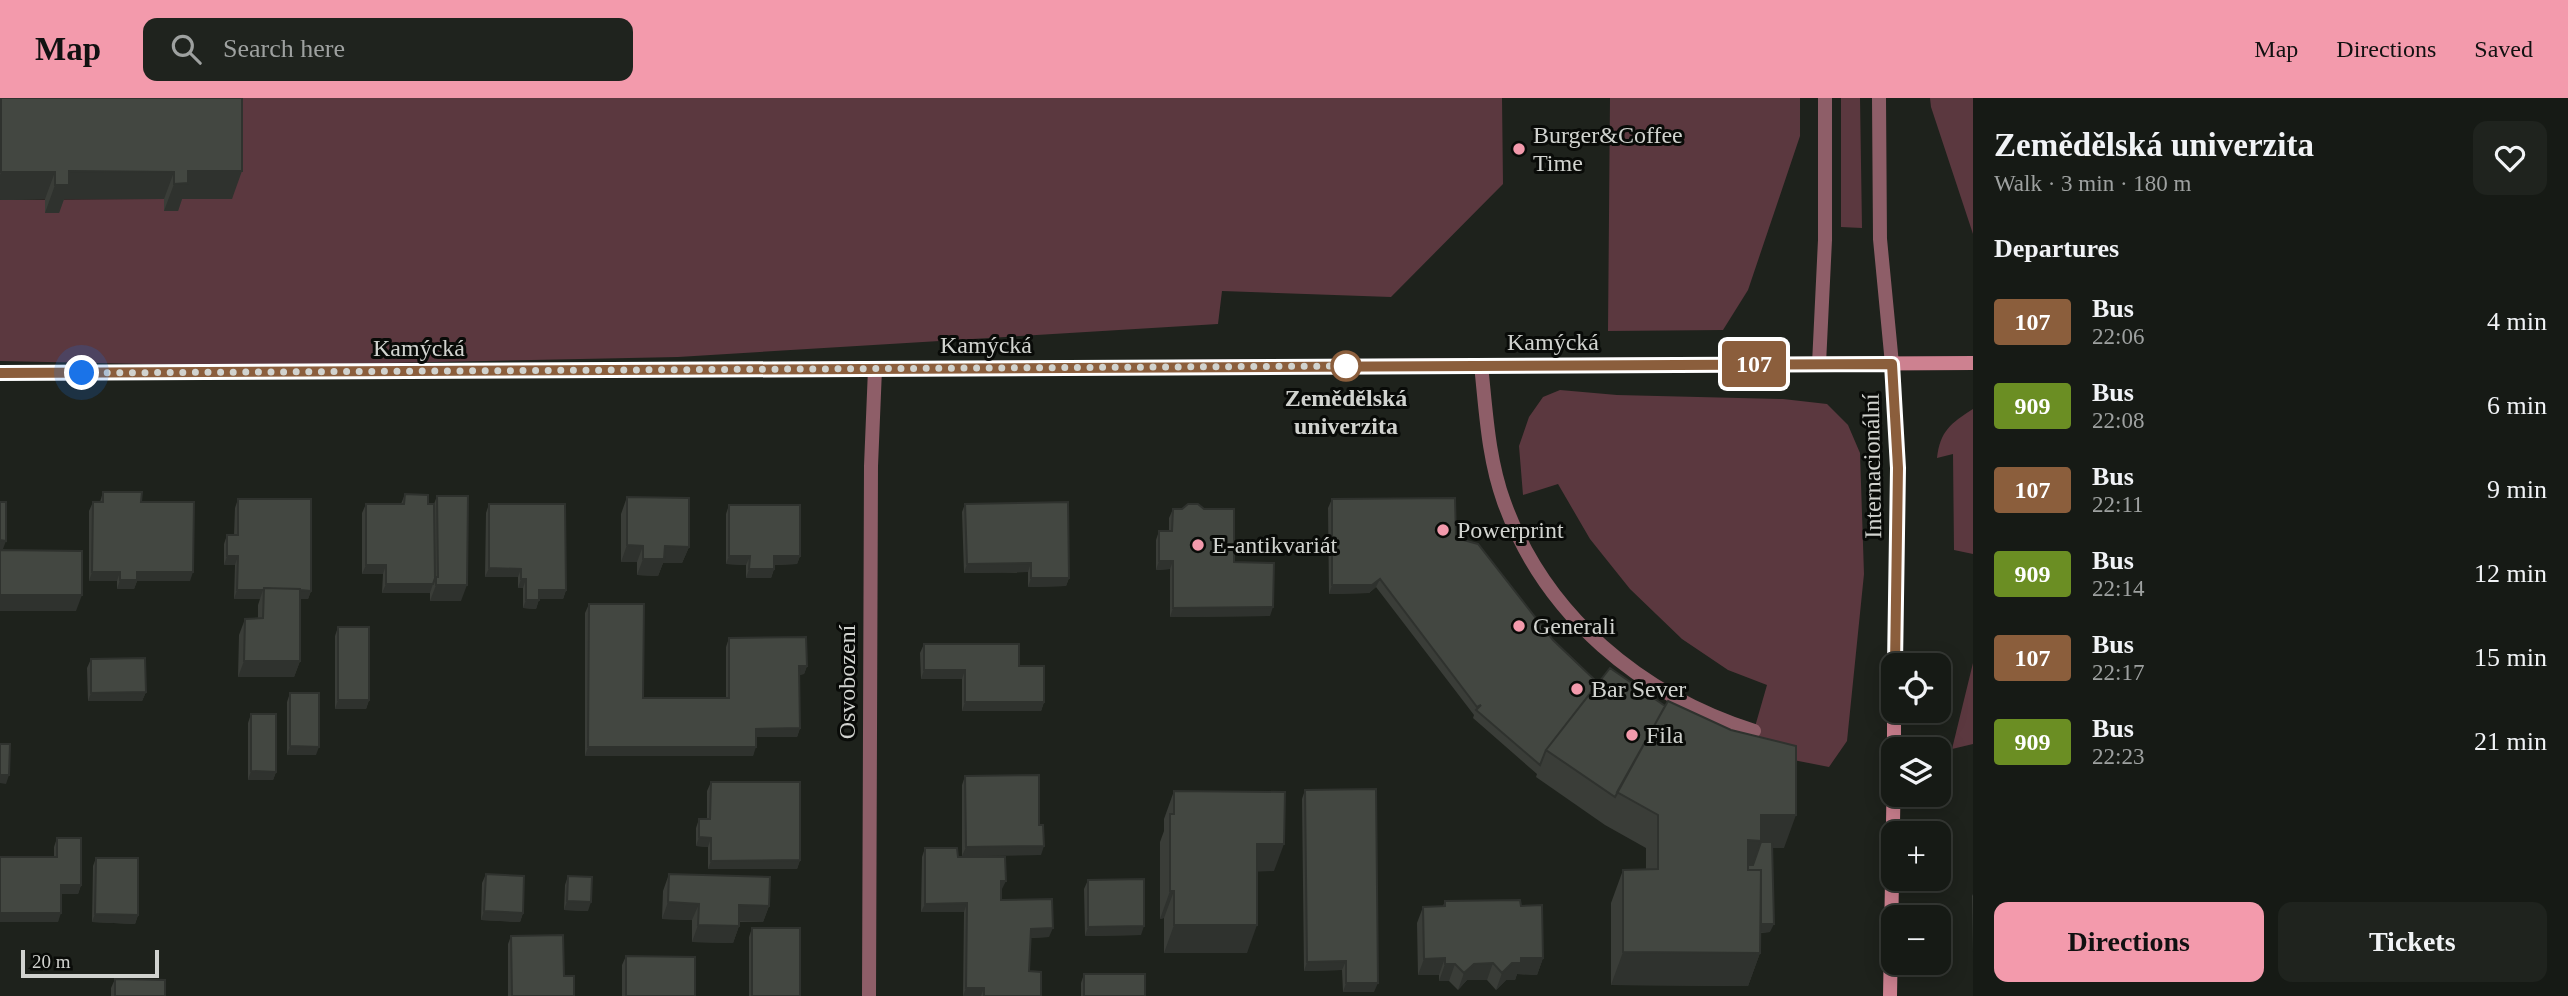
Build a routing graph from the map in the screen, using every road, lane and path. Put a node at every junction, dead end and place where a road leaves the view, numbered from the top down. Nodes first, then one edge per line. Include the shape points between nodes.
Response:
1 (1825, 98) edge
2 (1879, 98) edge
3 (1973, 363) edge
4 (1819, 364) junction
5 (1892, 364) junction
6 (1481, 365) junction
7 (875, 369) junction
8 (0, 373) edge
9 (1895, 653) edge
10 (1754, 730) dead end
11 (1893, 807) edge
12 (869, 996) edge
13 (1890, 996) edge

1 - 4 street
2 - 5 street, Internacionální via 1880,239
3 - 5 main road, Kamýcká
4 - 5 main road, Kamýcká
4 - 6 main road, Kamýcká
5 - 9 main road, Internacionální via 1898,468
6 - 7 main road, Kamýcká
6 - 10 street via 1492,455 1504,501 1547,584 1583,628 1628,668 1679,701
7 - 8 main road, Kamýcká
7 - 12 street, Osvobození
11 - 13 main road

